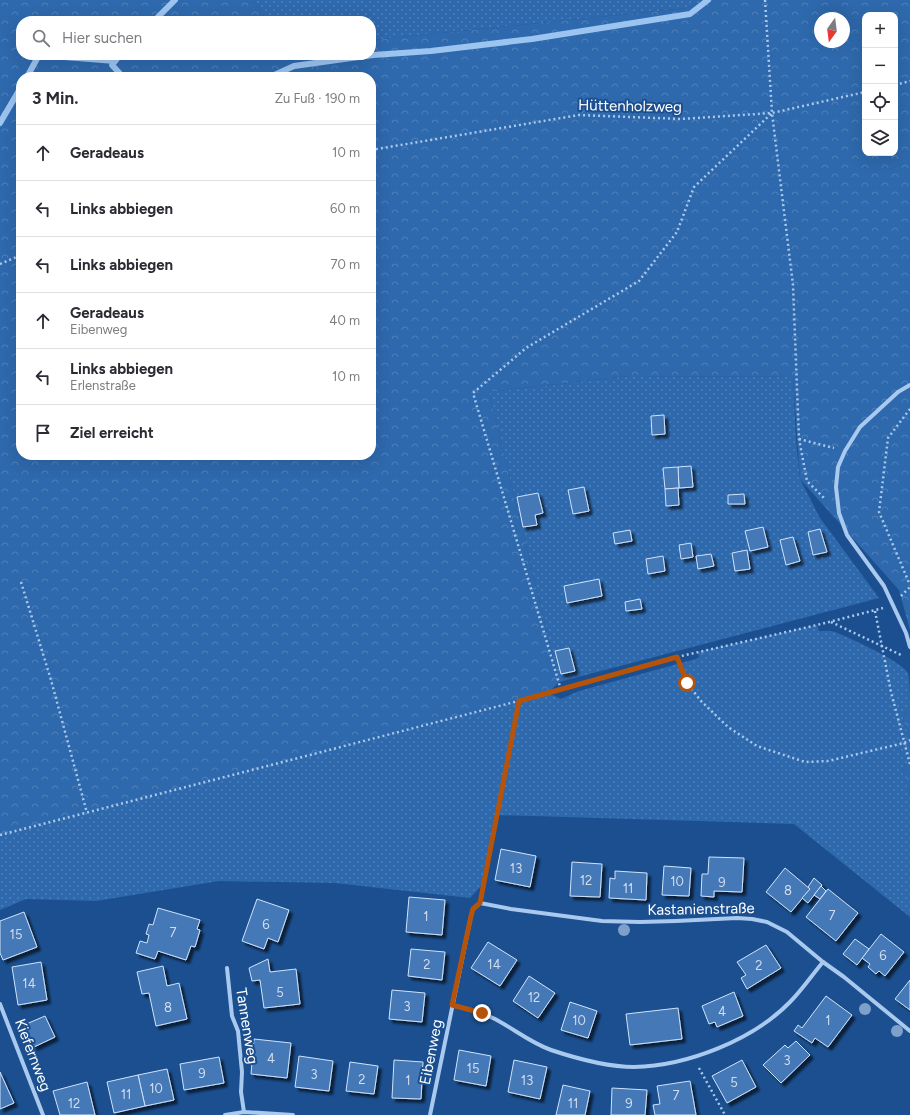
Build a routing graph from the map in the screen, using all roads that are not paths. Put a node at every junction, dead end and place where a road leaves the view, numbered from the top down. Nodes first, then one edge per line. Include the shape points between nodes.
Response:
1 (910, 385) edge
2 (910, 648) edge
3 (480, 903) joint
4 (823, 962) junction
5 (227, 968) dead end
6 (0, 1004) edge
7 (452, 1005) junction
8 (910, 1031) edge
9 (244, 1112) junction
10 (43, 1115) edge
11 (224, 1115) edge
12 (293, 1115) edge
13 (430, 1115) edge

1 - 2 street via 898,392 860,427 838,468 836,487 839,513 847,535 884,586 906,633
3 - 4 street, Kastanienstraße via 602,921 752,919 767,922 787,932
3 - 7 street, Eibenweg via 473,909 471,916
4 - 7 street via 790,1002 776,1014 727,1045 696,1057 663,1064 611,1066 580,1059 549,1050 482,1013
4 - 8 street, Kastanienstraße
5 - 9 street, Tannenweg via 232,1016 238,1031
6 - 10 street, Kiefernweg
7 - 13 street, Eibenweg
9 - 11 street
9 - 12 street

